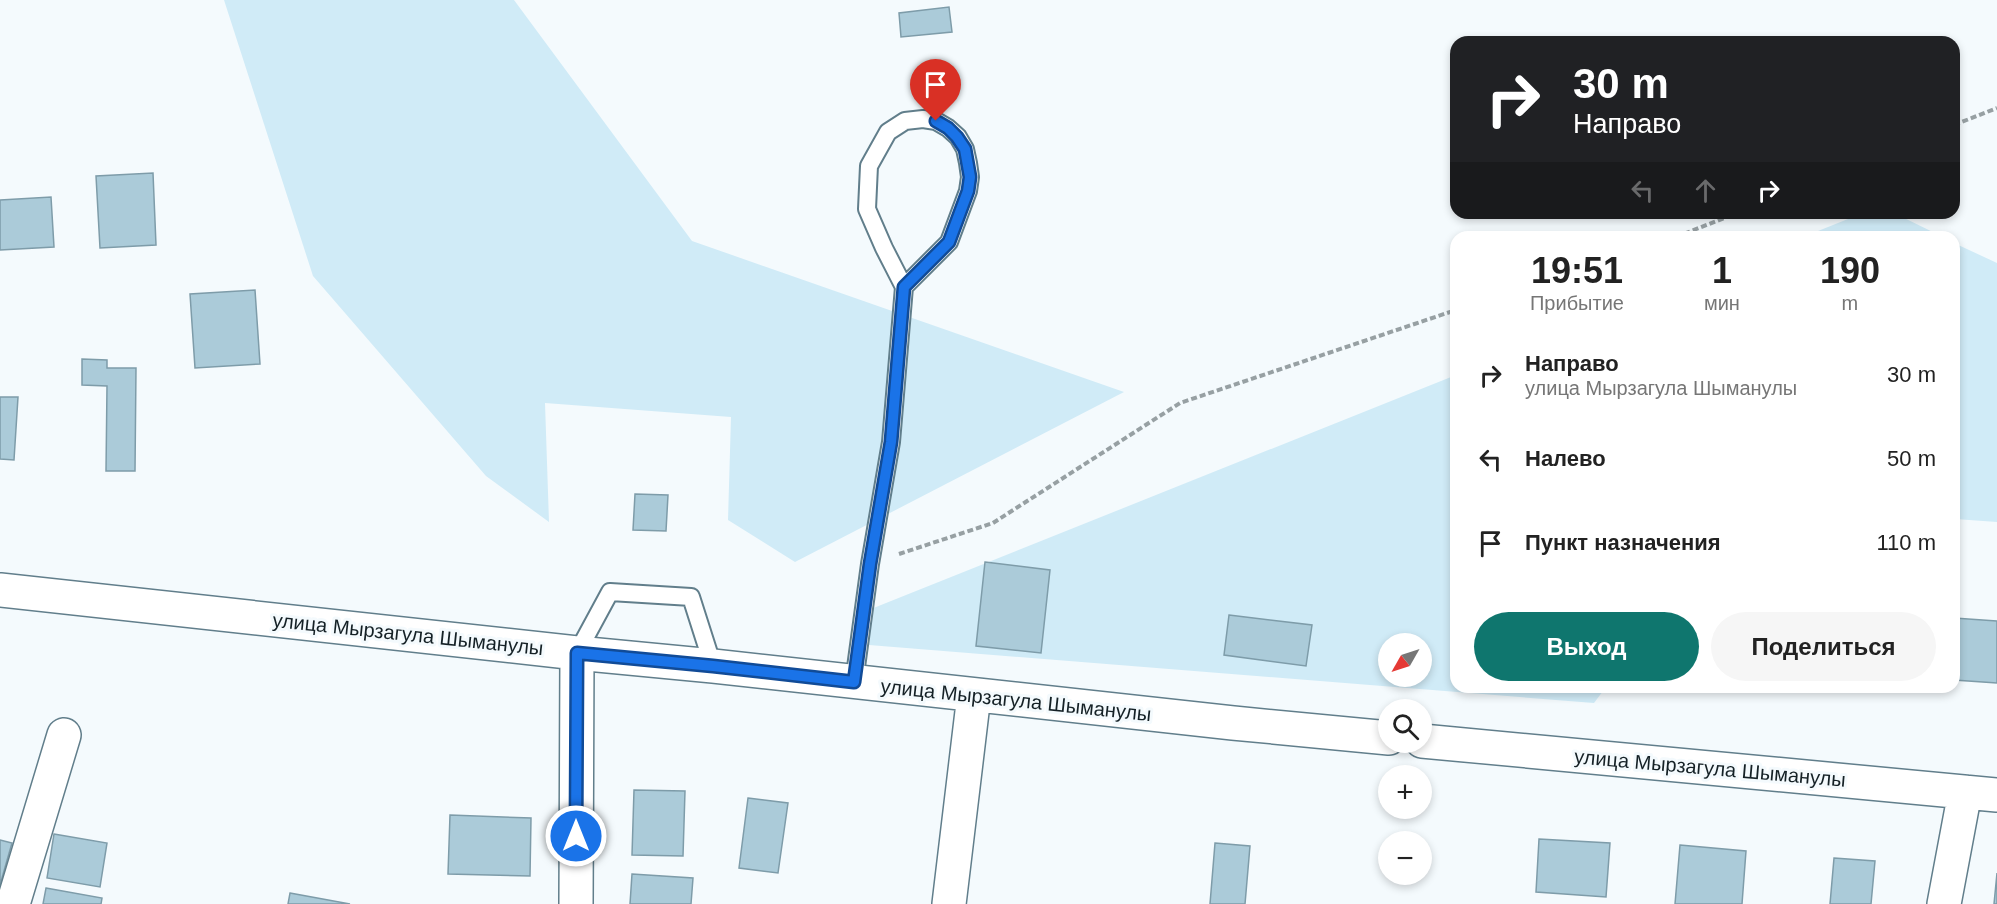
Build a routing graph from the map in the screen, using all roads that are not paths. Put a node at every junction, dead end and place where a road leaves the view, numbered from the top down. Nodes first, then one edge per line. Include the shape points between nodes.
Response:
1 (904, 287) junction
2 (0, 590) edge
3 (577, 653) junction
4 (713, 666) junction
5 (854, 682) junction
6 (974, 696) junction
7 (64, 735) dead end
8 (1378, 737) edge
9 (1432, 742) edge
10 (1981, 793) edge
11 (12, 904) edge
12 (576, 904) edge
13 (949, 904) edge
14 (1944, 904) edge

1 - 1 lane via 867,209 869,166 888,132 905,122 923,119 936,121 957,137 965,149 970,177 949,242
1 - 5 lane via 891,442
2 - 3 street, улица Мырзагула Шыманулы
3 - 4 street, улица Мырзагула Шыманулы
3 - 4 lane via 610,592 691,597
3 - 12 street
4 - 5 street, улица Мырзагула Шыманулы
5 - 6 street, улица Мырзагула Шыманулы
6 - 8 street, улица Мырзагула Шыманулы
6 - 13 street
7 - 11 street
9 - 10 street, улица Мырзагула Шыманулы
10 - 14 street

